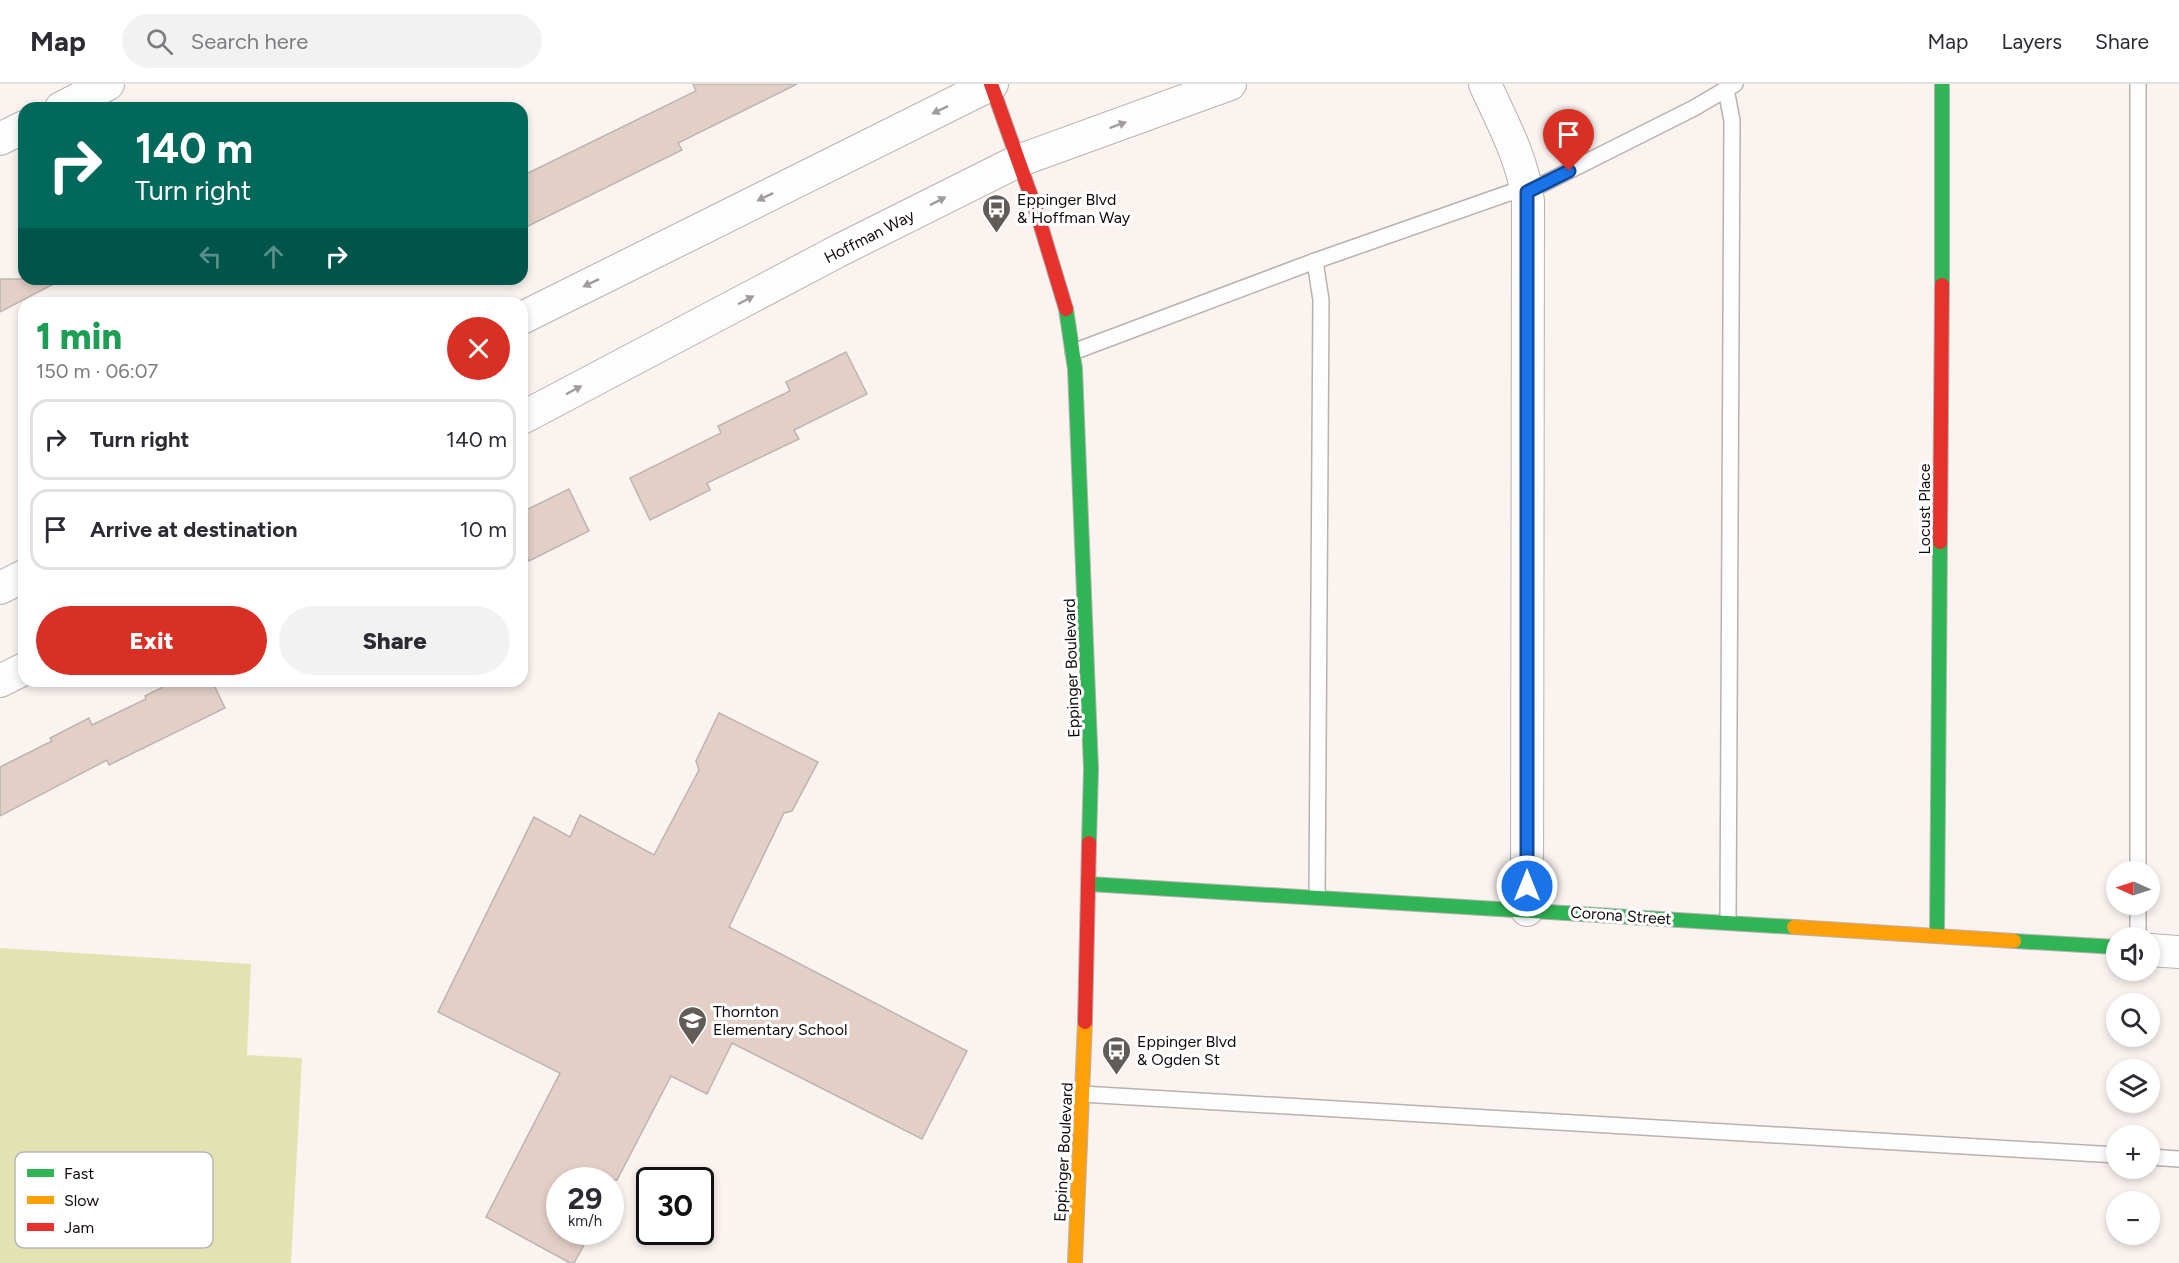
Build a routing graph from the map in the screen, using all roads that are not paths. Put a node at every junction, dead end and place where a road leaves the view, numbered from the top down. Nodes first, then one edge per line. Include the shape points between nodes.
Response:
1 (108, 84) edge
2 (991, 84) edge
3 (1230, 84) edge
4 (1485, 84) edge
5 (1942, 84) edge
6 (2138, 84) edge
7 (1731, 87) edge
8 (74, 102) edge
9 (18, 130) edge
10 (0, 139) edge
11 (1018, 161) junction
12 (1526, 189) junction
13 (1315, 261) junction
14 (528, 315) edge
15 (1073, 352) junction
16 (528, 415) edge
17 (18, 579) edge
18 (0, 588) edge
19 (18, 672) edge
20 (0, 681) edge
21 (2138, 861) edge
22 (1089, 884) junction
23 (1317, 897) junction
24 (1527, 910) junction
25 (1728, 922) junction
26 (1937, 935) junction
27 (2106, 946) edge
28 (2160, 951) edge
29 (2179, 952) edge
30 (1082, 1094) junction
31 (2106, 1154) edge
32 (2160, 1158) edge
33 (2179, 1159) edge
34 (1075, 1263) edge

1 - 8 street
2 - 11 street, Eppinger Boulevard
2 -> 14 street
11 -> 3 street, Hoffman Way
4 - 12 street via 1514,149
5 - 26 street, Locust Place
6 - 21 lane
7 - 12 lane
7 - 25 lane
9 - 10 street
11 - 15 street, Eppinger Boulevard via 1067,313
16 -> 11 street, Hoffman Way
12 - 13 lane
12 - 24 street
13 - 15 lane
13 - 23 lane via 1321,300
15 - 22 street, Eppinger Boulevard via 1091,759
17 - 18 street
19 - 20 street
22 - 23 street, Corona Street
22 - 30 street, Eppinger Boulevard
23 - 24 street, Corona Street
24 - 25 street, Corona Street
25 - 26 street, Corona Street
26 - 27 street, Corona Street
28 - 29 street
30 - 31 lane
30 - 34 street, Eppinger Boulevard
32 - 33 lane

